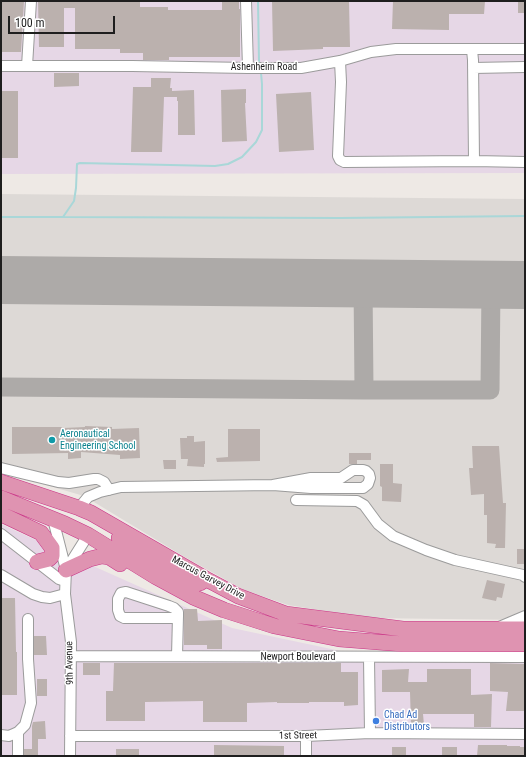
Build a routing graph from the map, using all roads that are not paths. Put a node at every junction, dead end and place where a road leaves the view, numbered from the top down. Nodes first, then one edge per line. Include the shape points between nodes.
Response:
1 (31, 1) edge
2 (246, 1) edge
3 (472, 50) junction
4 (525, 50) edge
5 (340, 61) junction
6 (1, 66) edge
7 (27, 66) junction
8 (525, 67) edge
9 (248, 68) junction
10 (473, 68) junction
11 (474, 161) junction
12 (525, 162) edge
13 (1, 468) edge
14 (1, 482) edge
15 (273, 486) junction
16 (332, 488) junction
17 (104, 491) junction
18 (1, 498) edge
19 (296, 500) dead end
20 (331, 500) junction
21 (85, 510) junction
22 (1, 514) edge
23 (53, 519) junction
24 (1, 534) edge
25 (88, 535) junction
26 (37, 562) junction
27 (1, 575) edge
28 (66, 575) junction
29 (525, 577) edge
30 (206, 579) junction
31 (65, 594) junction
32 (193, 597) junction
33 (178, 616) junction
34 (525, 616) edge
35 (28, 619) dead end
36 (494, 629) junction
37 (525, 629) edge
38 (525, 644) edge
39 (70, 656) junction
40 (177, 656) junction
41 (368, 657) junction
42 (525, 657) edge
43 (18, 732) junction
44 (370, 733) junction
45 (525, 734) edge
46 (1, 735) edge
47 (70, 736) junction
48 (306, 736) junction
49 (18, 756) edge
50 (70, 756) edge
51 (306, 756) edge

1 - 7 street
2 - 9 street
3 - 4 street, Ashenheim Road
3 - 5 street, Ashenheim Road via 371,52
3 - 10 street
5 - 9 street, Ashenheim Road via 301,68
5 - 11 street via 340,160
6 - 7 street, Ashenheim Road
7 - 9 street, Ashenheim Road
8 - 10 street
10 - 11 street
11 - 12 street
13 - 17 street via 58,482 69,483 94,478 104,482
14 - 21 highway, Marcus Garvey Drive
15 - 16 street
15 - 16 street via 311,478 341,478 353,470 363,470 370,476 368,484 363,488
15 - 17 street via 122,487
16 - 20 street
17 - 21 street via 88,498
18 - 23 highway, Marcus Garvey Drive
19 - 20 street
20 - 29 street via 360,502 378,524 393,536 426,550 455,560
21 - 30 highway, Marcus Garvey Drive
22 - 26 highway via 41,533 52,548 52,556
23 - 25 highway, Marcus Garvey Drive
23 - 28 street, 9th Avenue
24 - 26 street
25 - 28 street
25 - 30 highway via 104,527 141,554 194,584
25 - 32 highway, Marcus Garvey Drive
26 - 28 street via 59,579
27 - 31 street via 42,597 50,598
28 - 31 street, 9th Avenue
28 - 32 highway via 90,559 109,557 169,593 188,600
30 - 36 highway, Marcus Garvey Drive via 238,596 286,614 403,629
31 - 39 street, 9th Avenue via 71,642
32 - 38 highway, Marcus Garvey Drive via 274,626 339,639 403,644
33 - 33 street via 174,608 126,592 121,593 118,599 118,610 124,618
33 - 40 street
34 - 36 street
35 - 43 street via 32,703 25,725
36 - 37 highway, Marcus Garvey Drive
39 - 40 street, Newport Boulevard
39 - 47 street, 9th Avenue
40 - 41 street, Newport Boulevard
41 - 42 street, Newport Boulevard
41 - 44 street
43 - 46 street via 9,736
43 - 49 street
44 - 45 street, 1st Street
44 - 48 street, 1st Street
47 - 48 street, 1st Street
47 - 50 street, 9th Avenue
48 - 51 street

